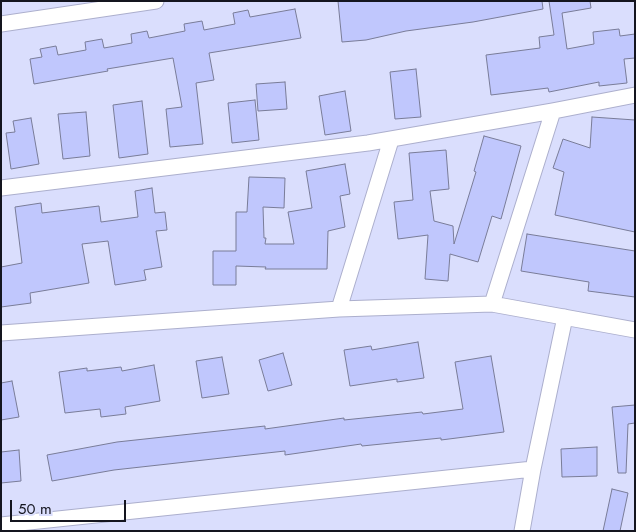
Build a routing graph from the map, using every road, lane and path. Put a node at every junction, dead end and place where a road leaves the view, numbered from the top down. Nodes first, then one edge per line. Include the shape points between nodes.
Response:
1 (156, 1) edge
2 (72, 7) edge
3 (1, 24) edge
4 (635, 95) edge
5 (553, 112) junction
6 (391, 140) junction
7 (1, 188) edge
8 (492, 304) junction
9 (339, 308) junction
10 (566, 317) junction
11 (635, 330) edge
12 (1, 333) edge
13 (533, 469) junction
14 (1, 525) edge
15 (522, 531) edge

1 - 2 street
2 - 3 street
4 - 5 street
5 - 6 street
5 - 8 street
6 - 7 street
6 - 9 street
8 - 9 street
8 - 10 street
9 - 12 street
10 - 11 street
10 - 13 street
13 - 14 street
13 - 15 street

